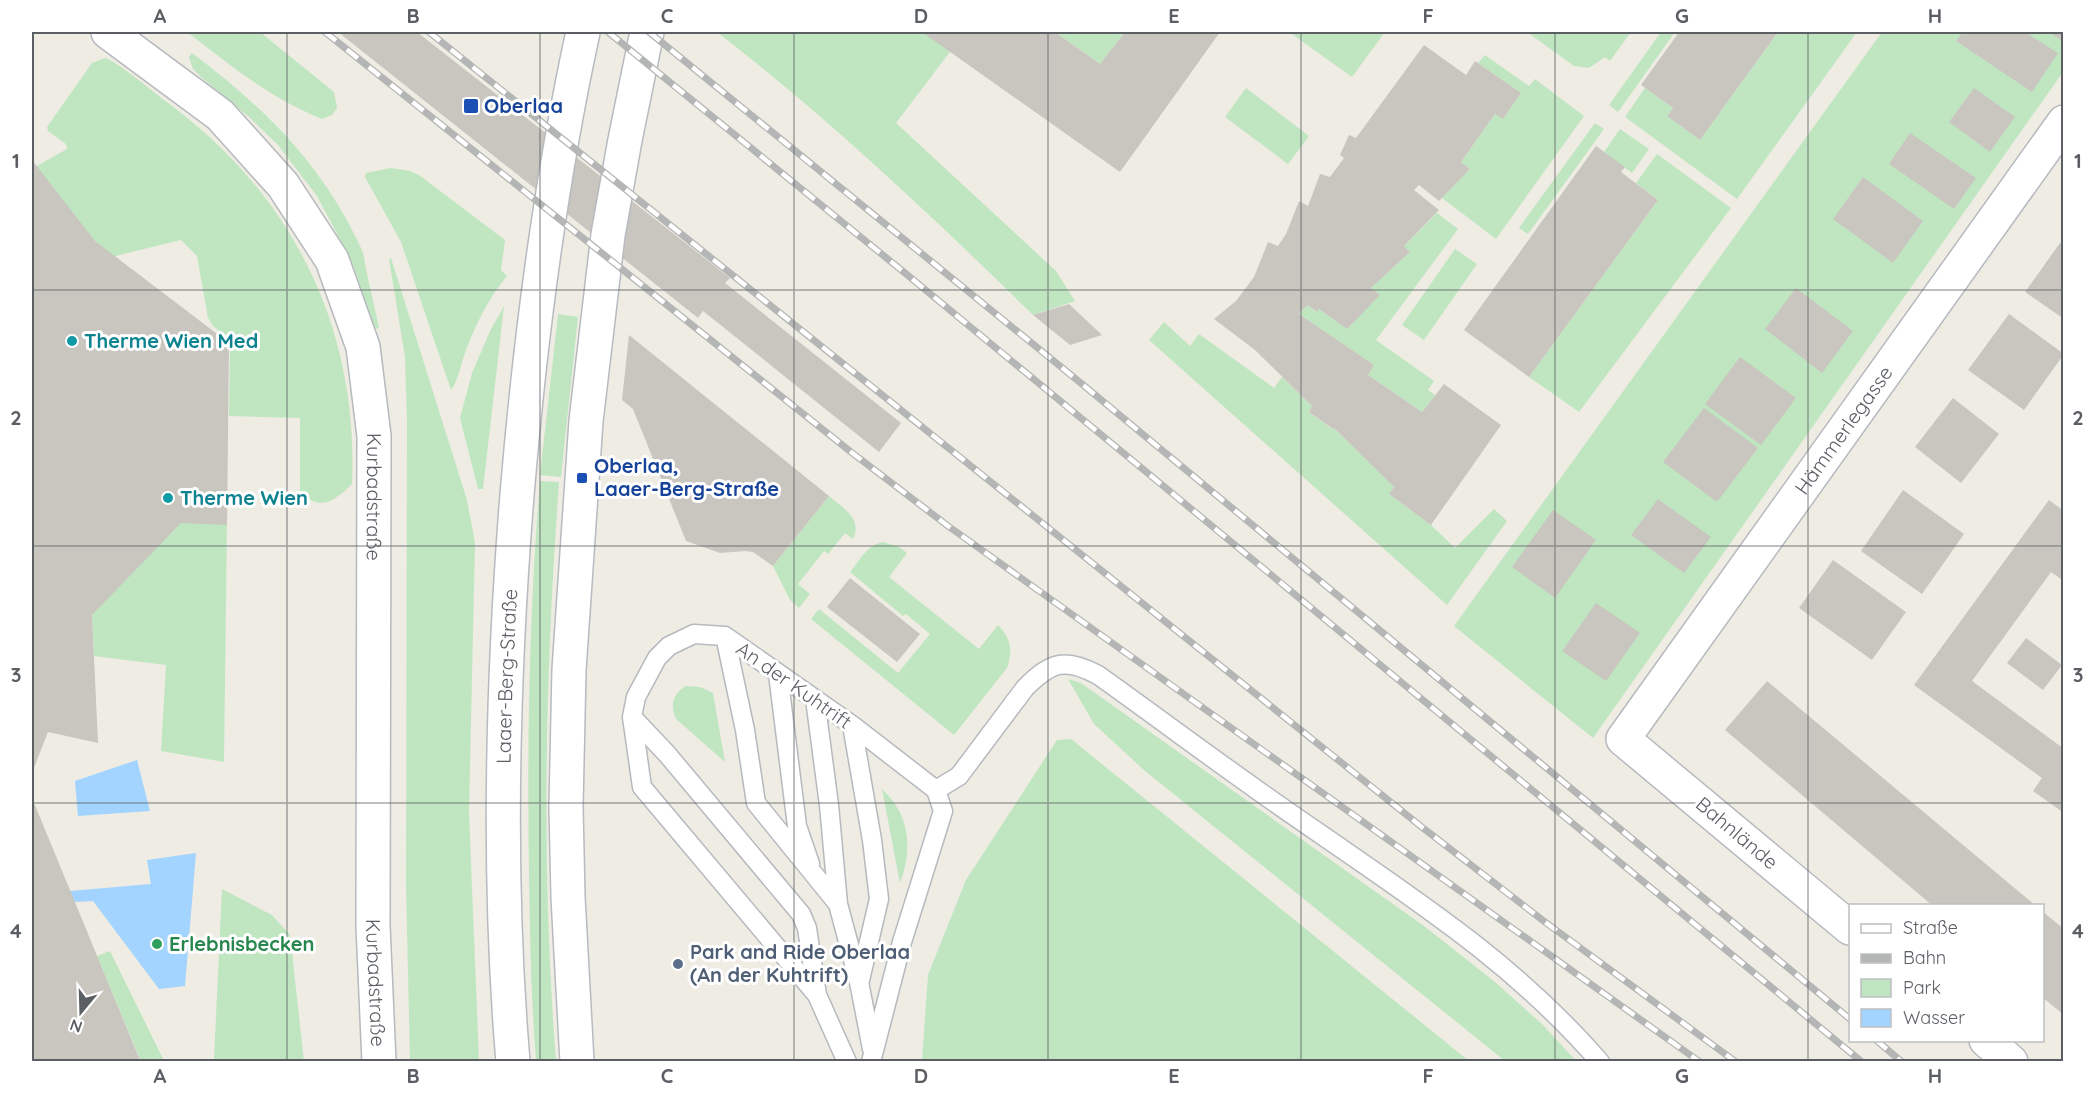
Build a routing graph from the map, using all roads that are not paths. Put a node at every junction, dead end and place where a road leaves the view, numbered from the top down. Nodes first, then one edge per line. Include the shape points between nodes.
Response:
1 (108, 32) edge
2 (583, 32) edge
3 (647, 32) edge
4 (2064, 122) edge
5 (725, 636) junction
6 (778, 674) junction
7 (815, 699) junction
8 (633, 717) junction
9 (852, 725) junction
10 (1623, 739) joint
11 (936, 790) junction
12 (813, 875) junction
13 (838, 904) junction
14 (1849, 926) edge
15 (859, 982) junction
16 (817, 995) junction
17 (1987, 1042) edge
18 (872, 1058) edge
19 (380, 1062) edge
20 (513, 1062) edge
21 (577, 1062) edge
22 (847, 1062) edge
23 (1600, 1062) edge
24 (2011, 1062) edge

1 - 19 street, Kurbadstraße via 220,115 283,185 332,260 363,347 374,436 373,926
2 - 20 street, Laaer-Berg-Straße via 551,195 538,294 520,456 506,654 503,892
3 - 21 street via 608,235 586,421 568,670 567,886
4 - 10 street, Hämmerlegasse
5 - 6 lane, An der Kuhtrift
5 - 8 lane, An der Kuhtrift via 694,634 669,646 657,658 636,697
5 - 12 lane via 756,803
6 - 7 lane, An der Kuhtrift
6 - 12 lane via 797,826
7 - 9 lane, An der Kuhtrift
7 - 13 lane
8 - 16 lane via 801,914 807,928
8 - 16 lane, An der Kuhtrift via 642,787
9 - 11 lane, An der Kuhtrift
9 - 15 lane via 879,899
10 - 14 street, Bahnlände
11 - 18 lane via 943,811 902,942
11 - 23 lane via 959,776 1035,678 1060,664 1080,665 1460,931 1551,1009
12 - 13 lane
13 - 15 lane
15 - 18 lane
16 - 22 lane, An der Kuhtrift
17 - 24 street

